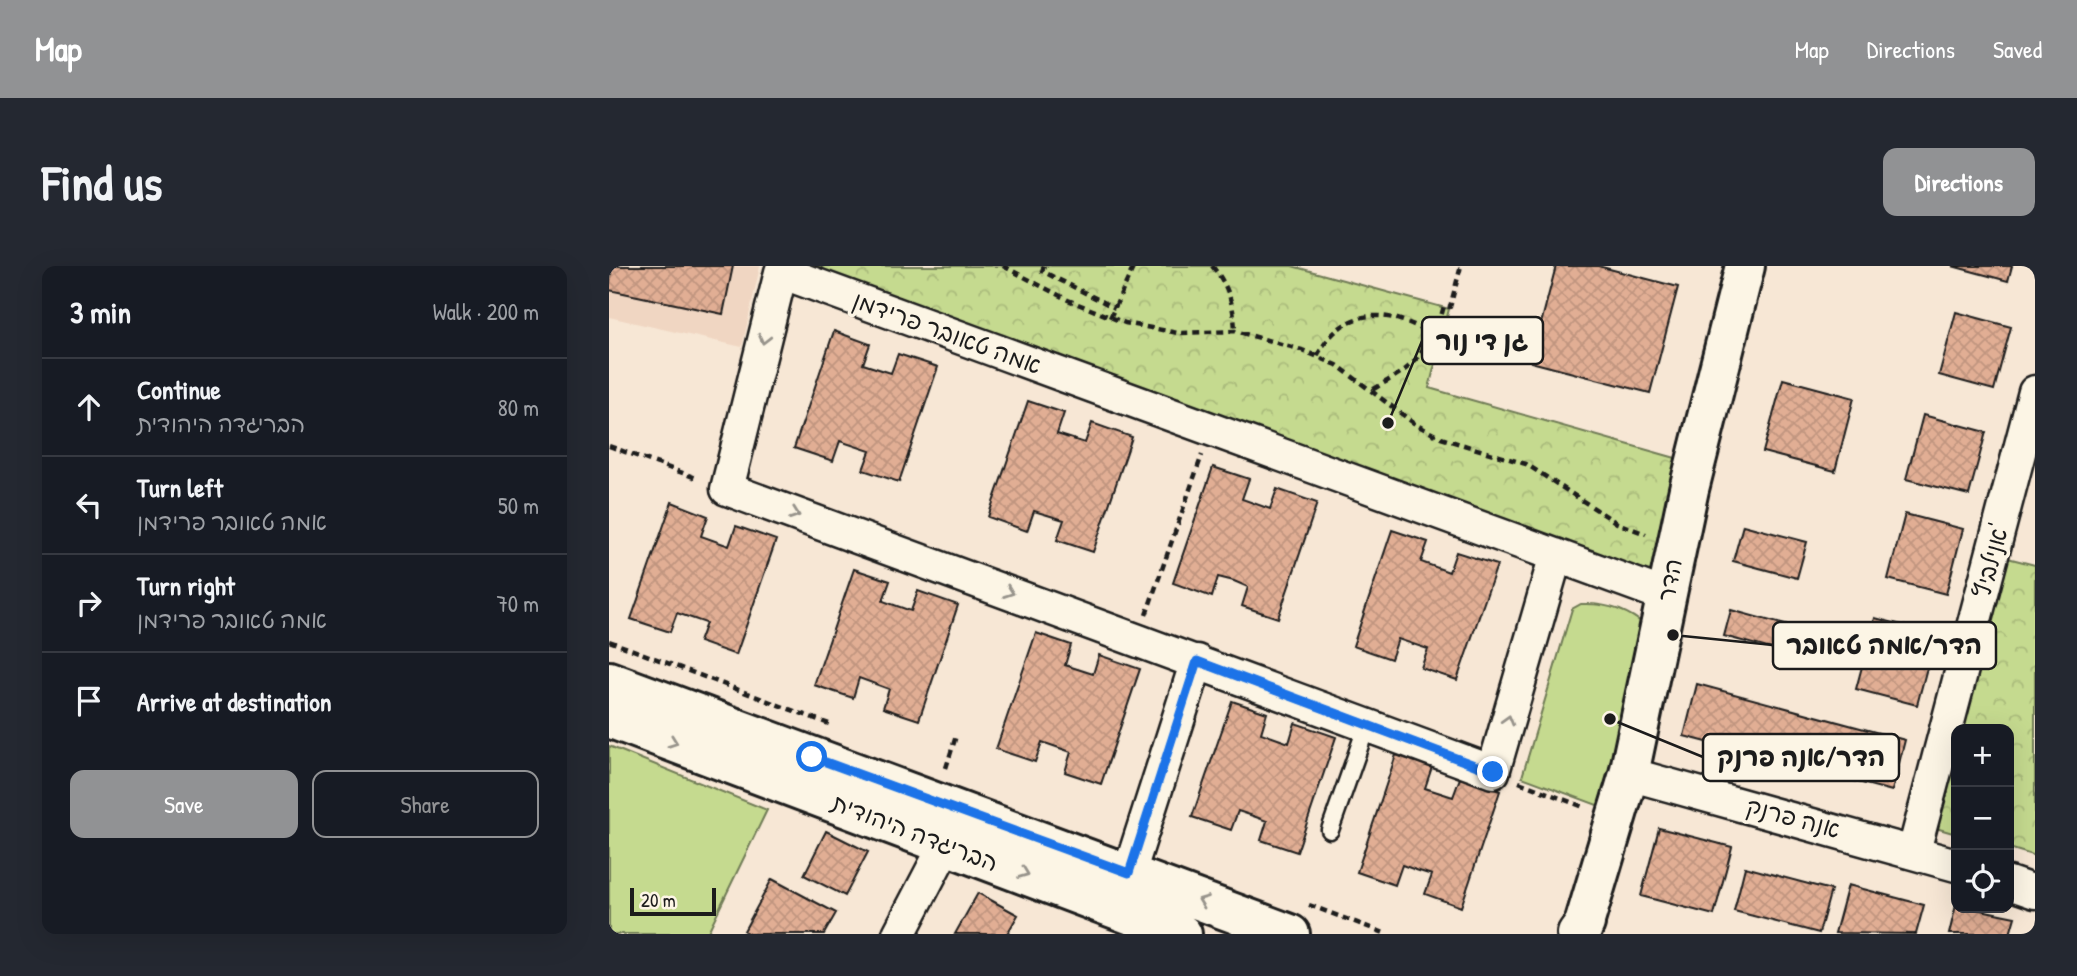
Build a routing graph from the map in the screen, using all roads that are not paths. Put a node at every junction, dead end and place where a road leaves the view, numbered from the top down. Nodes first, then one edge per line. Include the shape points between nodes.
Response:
1 (1745, 266) edge
2 (2035, 392) edge
3 (1556, 555) junction
4 (1667, 596) junction
5 (1197, 661) junction
6 (609, 663) edge
7 (609, 681) edge
8 (609, 718) edge
9 (1367, 724) junction
10 (812, 757) junction
11 (1629, 774) junction
12 (1331, 830) dead end
13 (946, 844) junction
14 (1914, 851) junction
15 (1951, 864) edge
16 (1129, 873) junction
17 (2014, 885) edge
18 (2035, 892) edge
19 (1581, 930) edge
20 (899, 934) edge
21 (1182, 934) edge
22 (1290, 934) edge

1 - 4 main road, הדר
2 - 14 street, אנילביץ'
3 - 4 street, אמה טאובר פרידמן
3 -> 5 street, אמה טאובר פרידמן via 781,272 727,489
9 -> 3 street via 1493,772
4 - 11 main road, הדר
5 - 9 street
5 - 16 street
6 - 10 main road
7 - 10 main road, הבריגדה היהודית
8 -> 13 main road, הבריגדה היהודית
9 - 12 lane
10 - 16 main road, הבריגדה היהודית
11 - 14 street, אנה פרנק
11 - 19 main road, הדר
13 - 20 street
13 -> 21 main road, הבריגדה היהודית
14 - 15 street, אנה פרנק
22 -> 16 main road, הבריגדה היהודית
17 - 18 street

